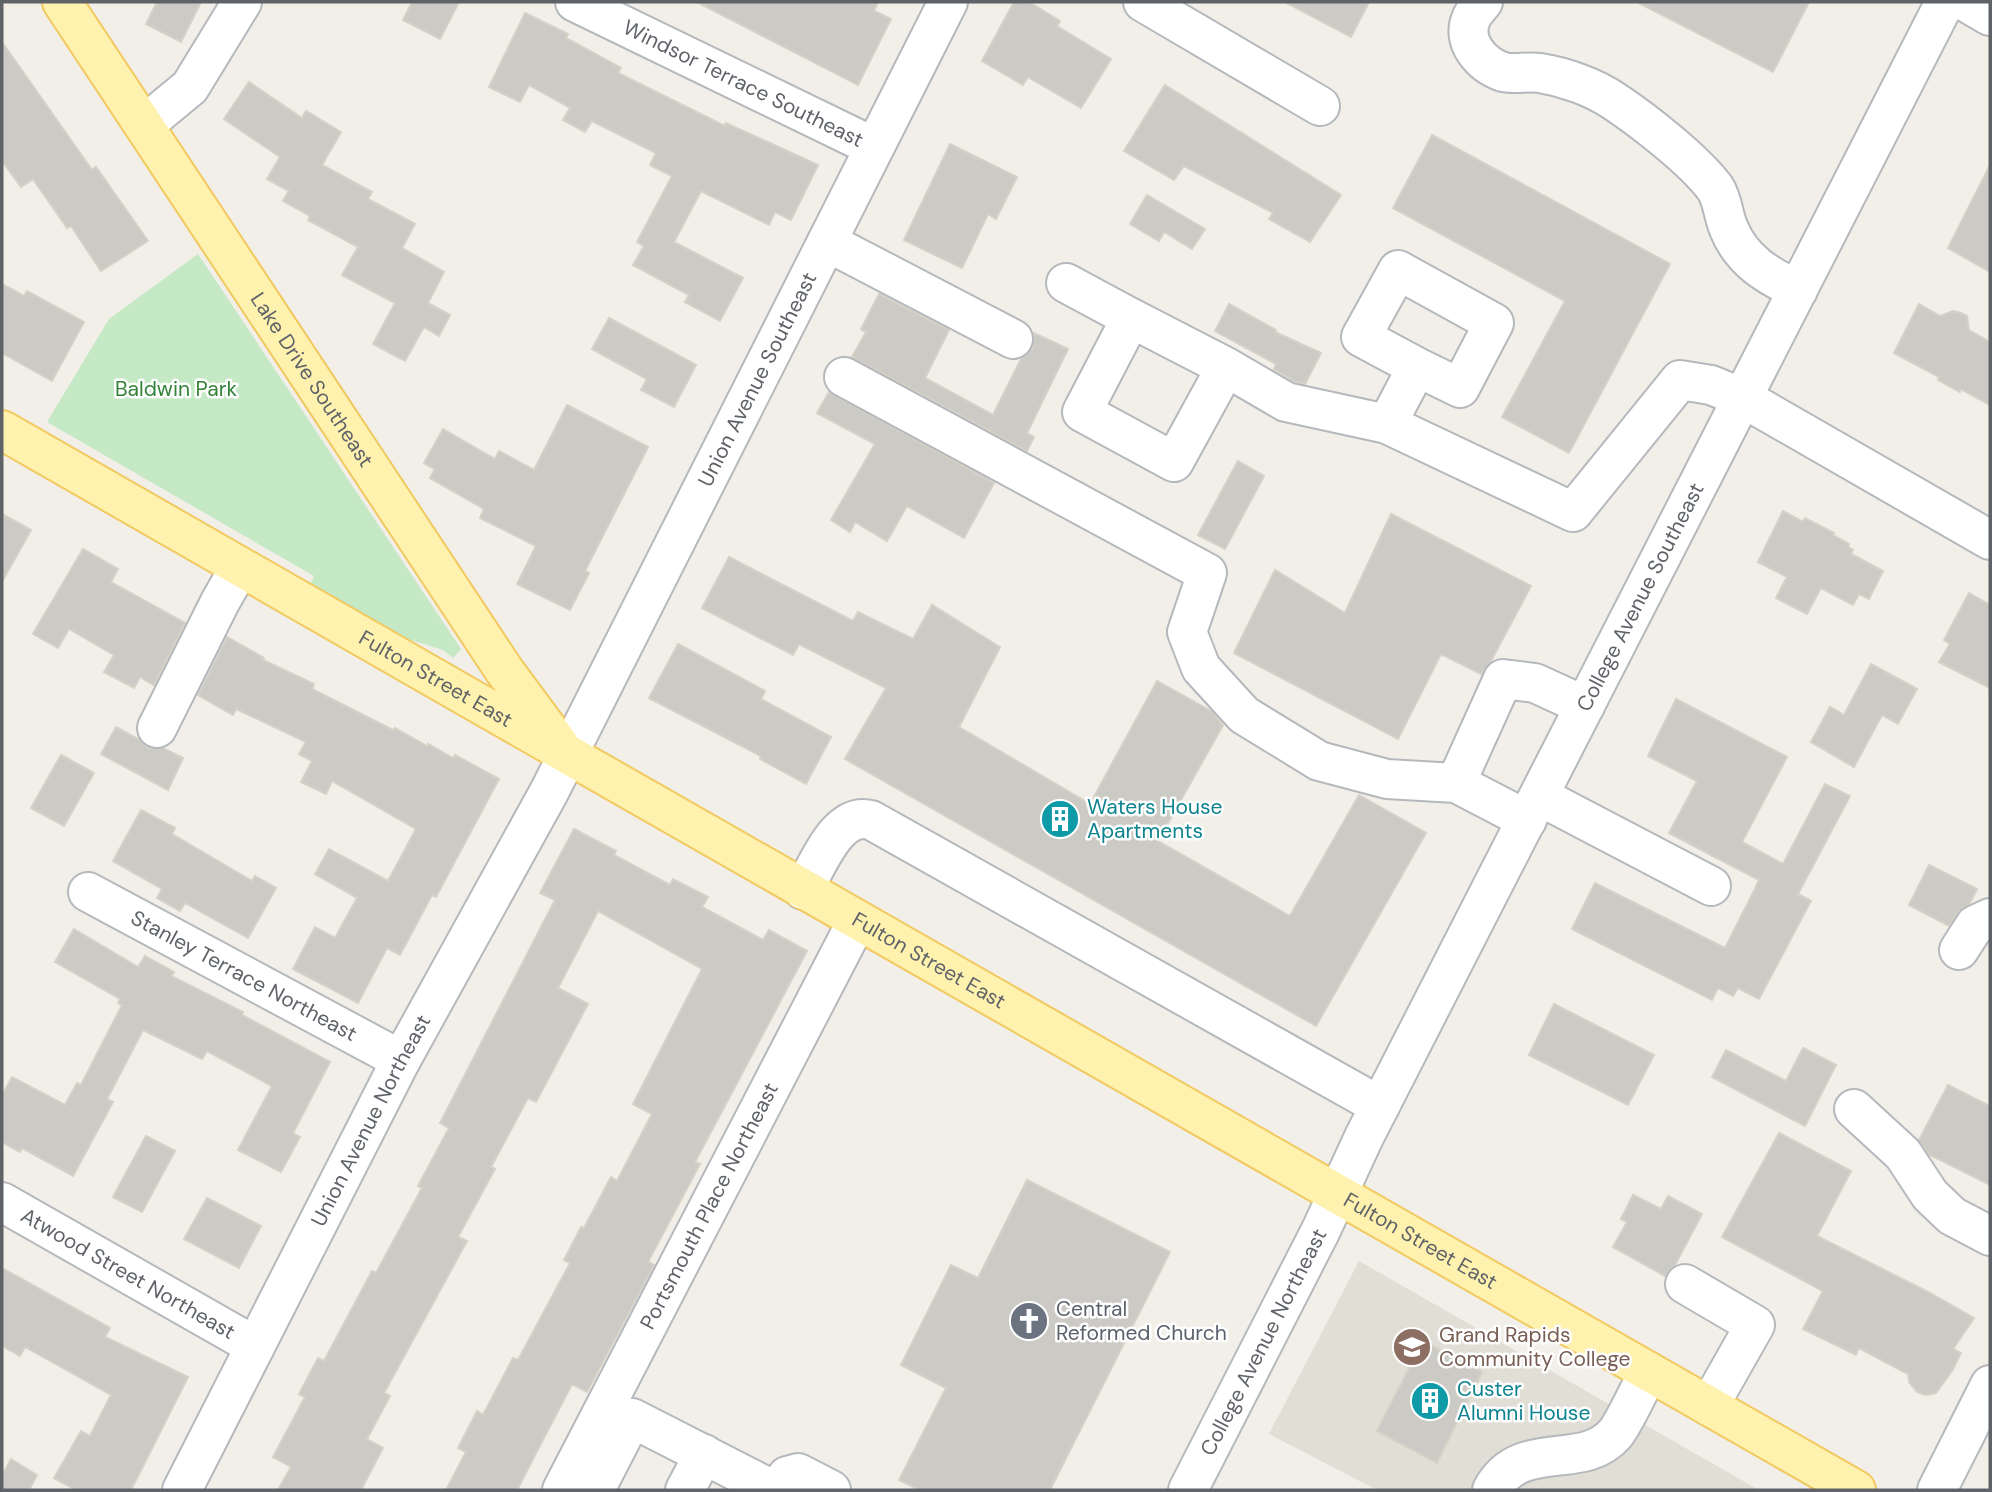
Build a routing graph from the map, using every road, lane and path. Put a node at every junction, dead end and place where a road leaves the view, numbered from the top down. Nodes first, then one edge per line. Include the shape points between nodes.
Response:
1 (62, 2) edge
2 (242, 2) edge
3 (575, 2) edge
4 (948, 2) edge
5 (1143, 2) edge
6 (1483, 2) edge
7 (1945, 2) edge
8 (1966, 2) edge
9 (1990, 16) edge
10 (1320, 106) dead end
11 (144, 125) junction
12 (874, 147) junction
13 (827, 242) junction
14 (1066, 284) dead end
15 (1798, 290) junction
16 (1131, 318) junction
17 (1013, 339) dead end
18 (1226, 367) junction
19 (1417, 367) dead end
20 (844, 377) dead end
21 (1743, 398) junction
22 (1388, 424) junction
23 (2, 430) edge
24 (1990, 540) edge
25 (240, 567) junction
26 (1585, 706) junction
27 (157, 728) dead end
28 (567, 756) junction
29 (1456, 783) junction
30 (1533, 808) junction
31 (1711, 886) dead end
32 (803, 890) junction
33 (88, 892) dead end
34 (1990, 918) edge
35 (857, 921) junction
36 (1959, 950) dead end
37 (401, 1060) junction
38 (1380, 1106) junction
39 (1854, 1109) dead end
40 (1338, 1194) junction
41 (2, 1202) edge
42 (1990, 1236) edge
43 (1685, 1283) dead end
44 (255, 1346) junction
45 (1649, 1371) junction
46 (1990, 1385) edge
47 (1709, 1406) junction
48 (704, 1454) junction
49 (181, 1490) edge
50 (562, 1490) edge
51 (595, 1490) edge
52 (685, 1490) edge
53 (775, 1490) edge
54 (831, 1490) edge
55 (1188, 1490) edge
56 (1492, 1490) edge
57 (1856, 1490) edge
58 (1937, 1490) edge

1 - 11 main road, Lake Drive Southeast
2 - 11 street via 190,87
3 - 12 street, Windsor Terrace Southeast
4 - 12 street, Union Avenue Southeast
5 - 10 street
6 - 15 street via 1470,20 1469,43 1482,61 1504,72 1539,72 1585,86 1614,101 1698,169 1717,191 1729,229 1754,265
7 - 15 street, College Avenue Southeast
8 - 9 street
11 - 28 main road, Lake Drive Southeast via 504,670
12 - 13 street, Union Avenue Southeast
13 - 17 street
13 - 28 street, Union Avenue Southeast
14 - 16 street
15 - 21 street, College Avenue Southeast
16 - 18 street
16 - 18 street via 1082,412 1174,462
18 - 22 street via 1286,402
19 - 22 street
20 - 29 street via 1207,573 1188,632 1201,668 1244,715 1319,761 1387,779
21 - 22 street via 1712,385 1680,380 1573,512
21 - 24 street
21 - 26 street, College Avenue Southeast
23 - 25 main road, Fulton Street East
25 - 27 street
25 - 28 main road, Fulton Street East
26 - 29 street via 1535,684 1503,679
26 - 30 street, College Avenue Southeast
28 - 32 main road, Fulton Street East
28 - 37 street, Union Avenue Northeast
29 - 30 street
30 - 31 street
30 - 38 street, College Avenue Southeast
32 - 35 main road, Fulton Street East
32 - 38 street via 839,829 854,819 871,820
33 - 37 street, Stanley Terrace Northeast
34 - 36 street via 1975,925
35 - 40 main road, Fulton Street East
35 - 50 street, Portsmouth Place Northeast
37 - 44 street, Union Avenue Northeast
38 - 40 street, College Avenue Southeast
39 - 42 street via 1903,1154 1930,1195 1952,1216
40 - 45 main road, Fulton Street East
40 - 55 street, College Avenue Northeast
41 - 44 street, Atwood Street Northeast
43 - 47 street via 1755,1325
44 - 49 street, Union Avenue Northeast
45 - 47 main road, Fulton Street East
45 - 56 street via 1615,1434 1593,1449 1530,1459 1504,1474
46 - 58 street
47 - 57 main road, Fulton Street East
48 - 51 street via 632,1419
48 - 52 street
48 - 53 street
53 - 54 street via 787,1476 798,1473

